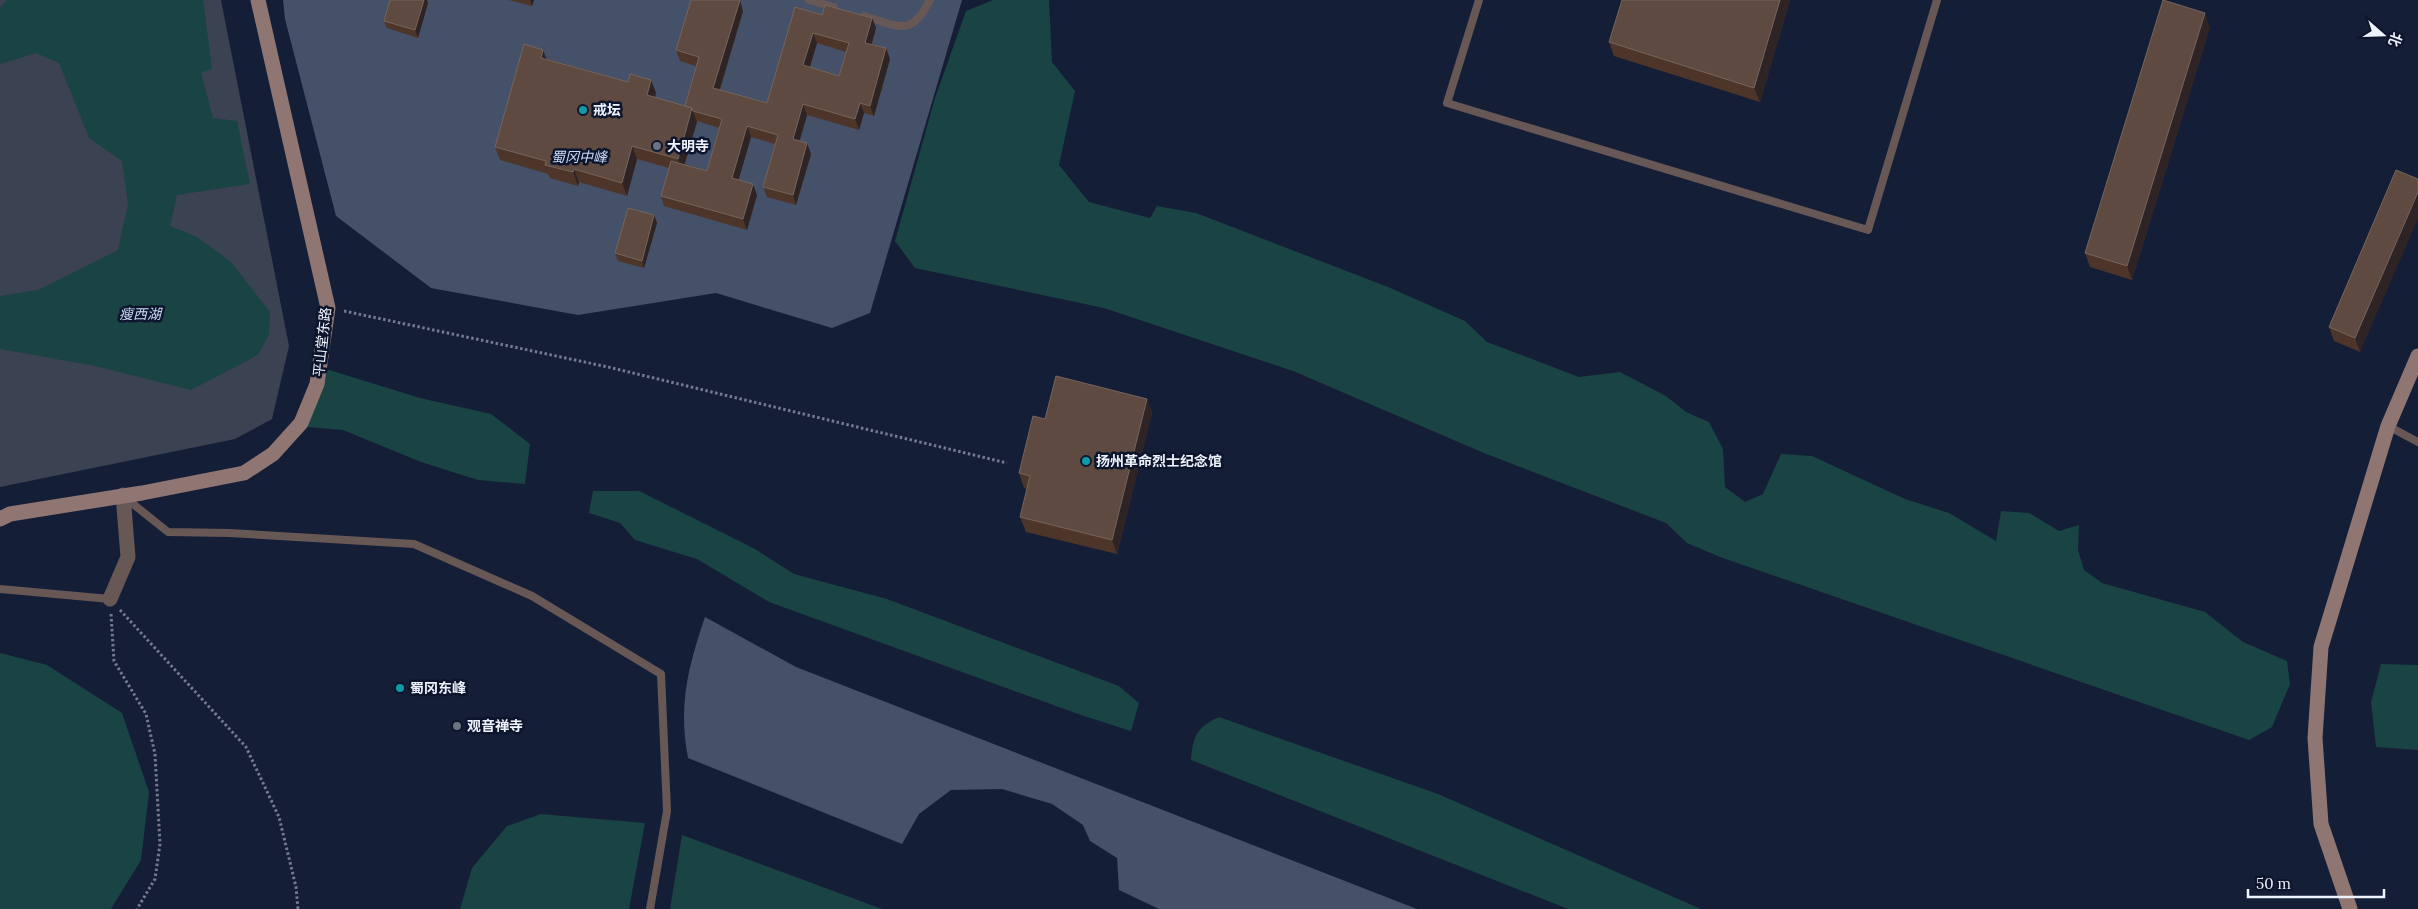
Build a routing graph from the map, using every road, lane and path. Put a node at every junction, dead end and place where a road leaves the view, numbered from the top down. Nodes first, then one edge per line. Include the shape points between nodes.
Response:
1 (258, 0) edge
2 (809, 0) edge
3 (930, 0) edge
4 (1480, 0) edge
5 (1936, 0) edge
6 (844, 10) edge
7 (853, 13) edge
8 (328, 308) junction
9 (2418, 356) edge
10 (2388, 426) junction
11 (2418, 442) edge
12 (1008, 462) dead end
13 (123, 495) junction
14 (0, 519) edge
15 (0, 589) edge
16 (110, 598) junction
17 (137, 909) edge
18 (298, 909) edge
19 (650, 909) edge
20 (2350, 909) edge

1 - 8 street, 平山堂东路
2 - 6 lane
3 - 7 lane via 916,22 903,26
4 - 5 lane via 1446,103 1868,230
8 - 12 path via 608,367
8 - 13 street, 平山堂东路 via 318,384 301,423 273,454 244,473
9 - 10 street
10 - 11 lane
10 - 20 street via 2320,647 2315,738 2321,824
13 - 14 street, 平山堂东路 via 10,514
13 - 16 street via 128,557
13 - 19 lane via 168,532 414,544 532,596 661,674 667,811
15 - 16 lane
16 - 17 path via 114,661 146,714 155,754 158,862 155,879
16 - 18 path via 246,748 279,817

